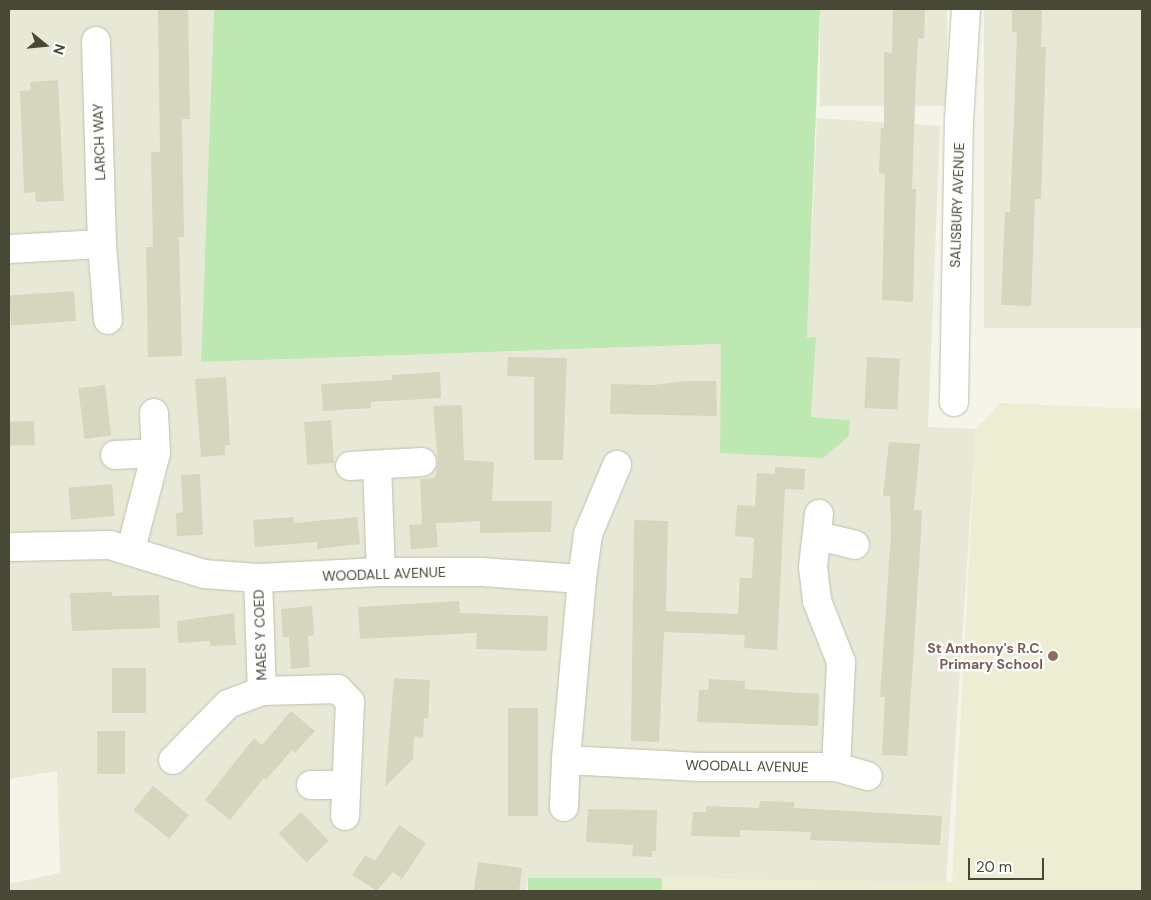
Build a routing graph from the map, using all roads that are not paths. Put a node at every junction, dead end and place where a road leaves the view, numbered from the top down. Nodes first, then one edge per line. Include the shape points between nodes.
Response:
1 (966, 9) edge
2 (96, 41) dead end
3 (102, 244) junction
4 (9, 249) edge
5 (108, 320) dead end
6 (954, 402) dead end
7 (154, 413) dead end
8 (156, 453) junction
9 (115, 455) dead end
10 (422, 462) dead end
11 (377, 465) junction
12 (350, 466) dead end
13 (617, 466) dead end
14 (855, 545) dead end
15 (9, 547) edge
16 (131, 550) junction
17 (382, 572) junction
18 (258, 578) junction
19 (582, 579) junction
20 (262, 691) junction
21 (173, 760) dead end
22 (566, 760) junction
23 (836, 767) junction
24 (868, 776) dead end
25 (311, 785) dead end
26 (346, 785) junction
27 (564, 807) dead end
28 (345, 816) dead end

1 - 6 street, SALISBURY AVENUE via 959,120
2 - 3 street, LARCH WAY
3 - 4 street
3 - 5 street, LARCH WAY
7 - 8 street
8 - 9 street
8 - 16 street
10 - 11 street
11 - 12 street
11 - 17 street
13 - 19 street via 588,534
14 - 23 street via 819,525 813,567 817,601 841,662
15 - 16 street, WOODALL AVENUE via 110,545
16 - 18 street, WOODALL AVENUE via 204,574
17 - 18 street, WOODALL AVENUE
17 - 19 street, WOODALL AVENUE via 481,572
18 - 20 street, MAES Y COED
19 - 22 street
20 - 21 street, MAES Y COED via 228,704
20 - 26 street, MAES Y COED via 338,689 350,702
22 - 23 street, WOODALL AVENUE via 701,767
22 - 27 street
23 - 24 street, WOODALL AVENUE
25 - 26 street
26 - 28 street, MAES Y COED

